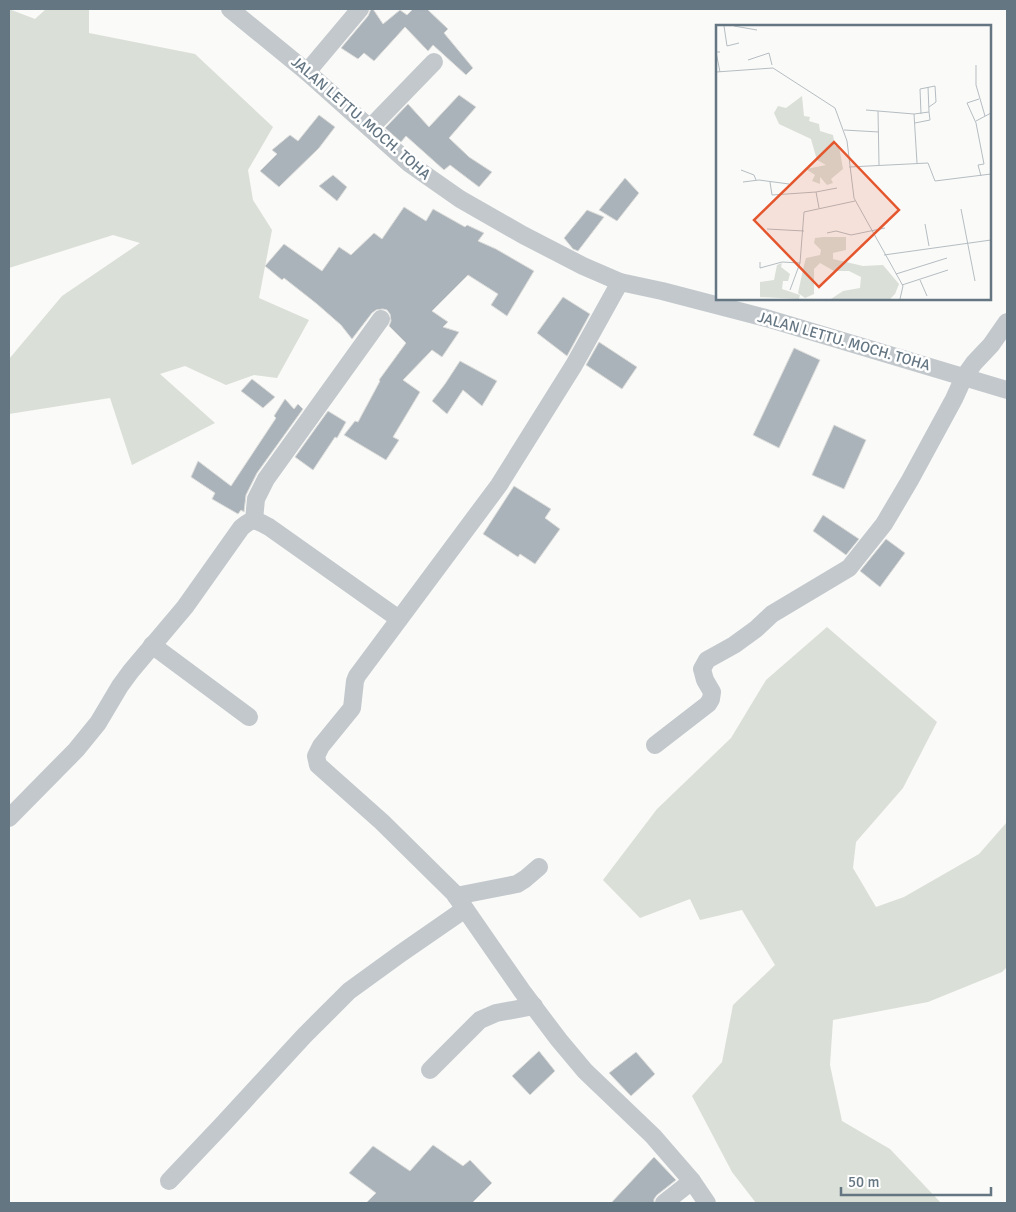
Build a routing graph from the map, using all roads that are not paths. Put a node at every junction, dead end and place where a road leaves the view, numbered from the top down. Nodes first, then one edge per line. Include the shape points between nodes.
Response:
1 (230, 9) edge
2 (360, 9) edge
3 (434, 62) dead end
4 (307, 72) junction
5 (370, 128) junction
6 (620, 282) junction
7 (381, 319) dead end
8 (1007, 322) edge
9 (964, 377) junction
10 (1007, 390) edge
11 (254, 520) junction
12 (399, 619) junction
13 (152, 645) junction
14 (249, 717) dead end
15 (655, 745) dead end
16 (9, 818) edge
17 (539, 868) dead end
18 (461, 902) junction
19 (534, 1006) junction
20 (430, 1070) dead end
21 (692, 1181) junction
22 (169, 1182) dead end
23 (664, 1203) edge
24 (707, 1203) edge

1 - 4 street, JALAN LETTU. MOCH. TOHA
2 - 4 street
3 - 5 street
4 - 5 street, JALAN LETTU. MOCH. TOHA
5 - 6 street, JALAN LETTU. MOCH. TOHA via 410,164 460,199 557,253
6 - 9 street, JALAN LETTU. MOCH. TOHA via 766,318
6 - 12 street via 574,365 499,485
7 - 11 street via 266,479 256,500
8 - 9 street
9 - 10 street, JALAN LETTU. MOCH. TOHA
9 - 15 street via 884,524 849,568 772,614 734,645 707,660 702,669 712,692 708,704
11 - 12 street via 269,527
11 - 13 street via 241,528 185,608
12 - 18 street via 357,676 352,708 316,756 318,765 382,822
13 - 14 street
13 - 16 street via 76,750
17 - 18 street via 518,884
18 - 19 street
18 - 22 street via 400,954 349,991
19 - 20 street via 496,1013 480,1020
19 - 21 street via 585,1071 653,1136
21 - 23 street
21 - 24 street

